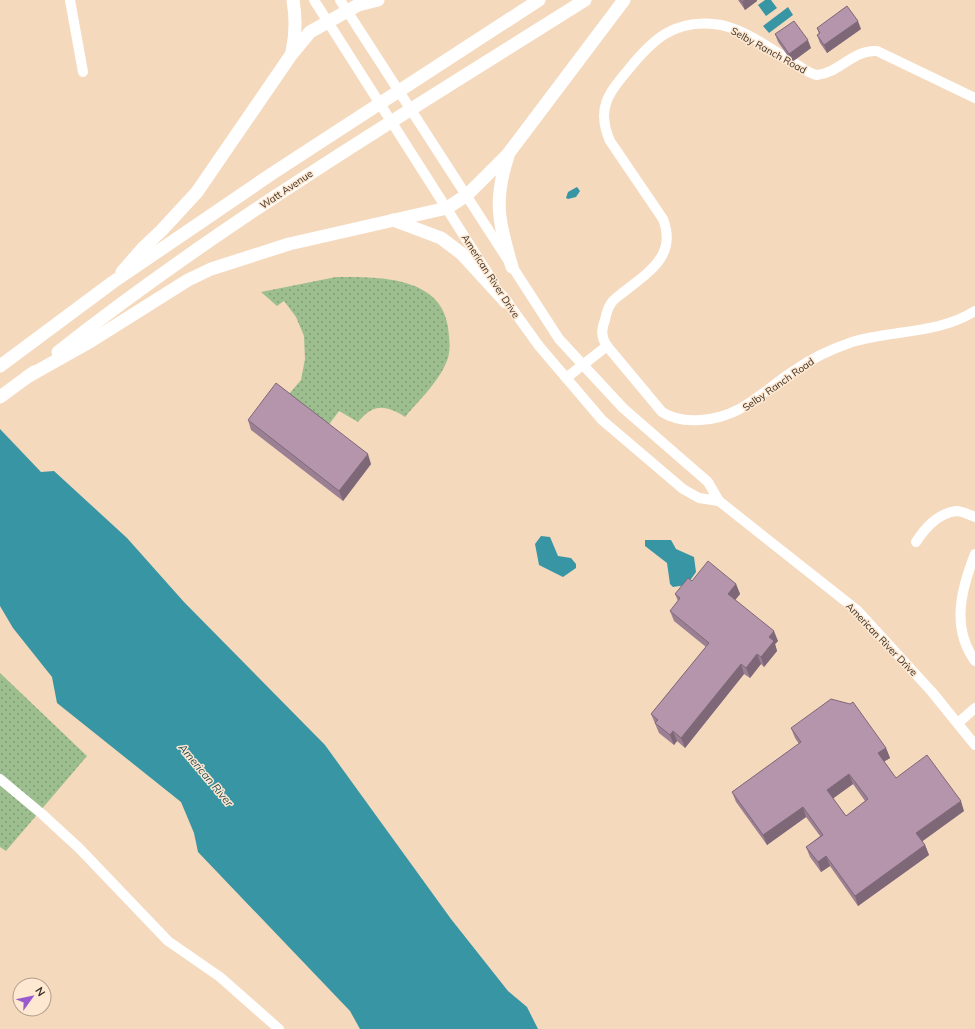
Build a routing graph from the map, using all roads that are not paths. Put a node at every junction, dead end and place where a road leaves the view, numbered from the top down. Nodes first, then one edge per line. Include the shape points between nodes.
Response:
1 (70, 0) edge
2 (293, 0) edge
3 (314, 0) edge
4 (340, 0) edge
5 (378, 0) edge
6 (539, 0) edge
7 (585, 0) edge
8 (624, 0) edge
9 (347, 12) junction
10 (327, 21) junction
11 (291, 55) junction
12 (83, 72) dead end
13 (975, 98) edge
14 (508, 154) junction
15 (467, 195) junction
16 (447, 208) junction
17 (393, 220) junction
18 (512, 266) junction
19 (113, 282) junction
20 (506, 302) junction
21 (975, 311) edge
22 (87, 337) junction
23 (607, 346) junction
24 (0, 366) edge
25 (582, 366) junction
26 (566, 378) junction
27 (0, 397) edge
28 (719, 501) junction
29 (975, 517) edge
30 (916, 542) dead end
31 (975, 554) edge
32 (975, 661) edge
33 (975, 708) edge
34 (958, 723) junction
35 (975, 745) edge
36 (0, 779) edge
37 (279, 1029) edge

1 - 12 street
2 - 11 main road via 295,38
3 - 10 street, American River Drive
4 - 9 street, American River Drive
5 - 9 main road via 358,5
6 - 19 main road, Watt Avenue
7 - 22 main road, Watt Avenue via 370,134 219,234
8 - 14 main road
9 - 10 main road
9 - 15 street, American River Drive
10 - 11 main road via 310,32
10 - 16 street, American River Drive
11 - 19 main road via 197,192
13 - 23 street, Selby Ranch Road via 877,51 862,52 824,74 817,75 741,32 716,24 699,23 683,26 658,37 645,48 612,89 606,102 604,118 605,130 610,141 663,219 667,232 666,245 656,265 609,305 602,332
14 - 15 main road
14 - 18 main road via 498,189 502,232
15 - 16 main road
15 - 18 street, American River Drive
16 - 17 main road
16 - 20 street, American River Drive
17 - 20 main road via 441,238 462,254
17 - 22 main road via 289,244 211,268
18 - 25 street, American River Drive via 559,340
19 - 24 main road, Watt Avenue
20 - 26 street, American River Drive
21 - 23 street, Selby Ranch Road via 947,324 868,338 823,354 792,371 744,408 711,420 688,420 662,412
22 - 27 main road, Watt Avenue
23 - 25 street
25 - 26 street
25 - 28 street, American River Drive via 623,408 708,482
26 - 28 street, American River Drive via 602,420 640,455 683,489 699,498
28 - 34 street, American River Drive via 858,611
29 - 30 street via 957,511 942,516 924,529
31 - 32 street via 960,601 960,620 963,638
33 - 34 street
34 - 35 street, American River Drive
36 - 37 street via 79,848 168,941 220,977

